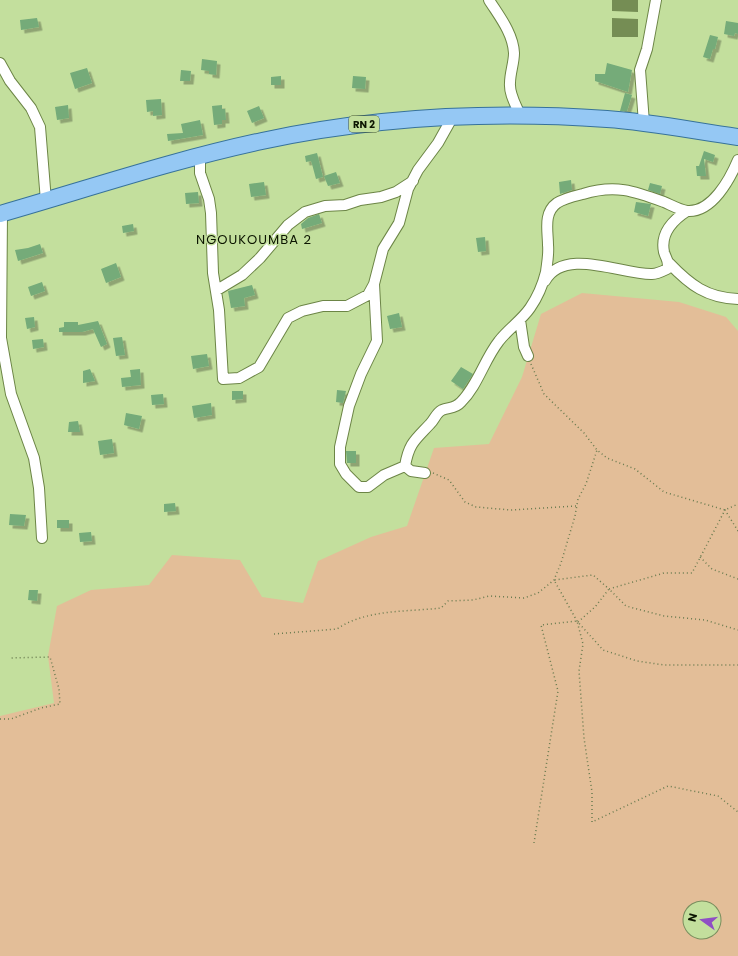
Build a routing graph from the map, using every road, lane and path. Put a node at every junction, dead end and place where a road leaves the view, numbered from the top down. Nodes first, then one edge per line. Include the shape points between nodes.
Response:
1 (489, 0) edge
2 (656, 0) edge
3 (0, 62) edge
4 (520, 115) junction
5 (452, 118) junction
6 (644, 123) junction
7 (738, 137) edge
8 (200, 156) junction
9 (738, 160) edge
10 (413, 181) junction
11 (46, 201) junction
12 (687, 211) junction
13 (1, 213) edge
14 (669, 263) junction
15 (374, 284) junction
16 (541, 288) junction
17 (217, 290) junction
18 (738, 299) edge
19 (520, 320) junction
20 (528, 356) joint
21 (597, 450) junction
22 (405, 466) junction
23 (425, 473) joint
24 (738, 504) edge
25 (577, 506) junction
26 (725, 510) junction
27 (738, 531) edge
28 (42, 538) dead end
29 (700, 557) junction
30 (738, 578) edge
31 (554, 580) junction
32 (609, 589) junction
33 (577, 622) junction
34 (738, 630) edge
35 (274, 634) dead end
36 (9, 658) dead end
37 (738, 665) edge
38 (0, 719) edge
39 (738, 812) edge
40 (534, 843) dead end

1 - 4 street via 505,25 514,52 510,84 511,94
2 - 6 street via 647,49 640,70
3 - 11 street via 10,81 31,108 40,127
4 - 5 main road, RN 2
4 - 6 main road, RN 2
5 - 8 main road, RN 2 via 362,124 262,141
5 - 10 street
6 - 7 main road, RN 2
8 - 11 main road, RN 2
8 - 17 street via 200,173 211,213 212,260
9 - 12 street via 719,194 698,209
10 - 15 street via 408,189 399,223 383,249
10 - 17 street via 382,197 360,200 345,206 325,206 305,212 288,225 256,262
11 - 13 main road, RN 2
12 - 14 street via 675,219 666,231 663,241
12 - 16 street via 634,191 616,188 594,190 557,203 550,212 547,222 548,260
13 - 28 street via 1,338 11,394 34,458
14 - 16 street via 667,269 653,274 585,264 564,266 549,273
14 - 18 street via 681,276 704,293
15 - 17 street via 368,295 347,306 323,306 302,311 288,318 258,367 239,378 229,379 223,379
15 - 22 street via 377,341 349,406 341,435 340,464 359,487 368,487 384,475
16 - 19 street
19 - 20 street
19 - 22 street via 499,341 474,385 461,402 454,408 437,414 412,441
20 - 21 path via 544,394 584,433
21 - 25 path
21 - 26 path via 607,458 635,469 664,492
22 - 23 street via 411,471
23 - 25 path via 449,480 464,502 476,507 511,510
24 - 26 path
25 - 31 path
26 - 27 path
26 - 29 path
29 - 30 path via 712,569
29 - 32 path via 692,573 664,573
31 - 32 path via 593,575
31 - 33 path
31 - 35 path via 538,593 524,598 489,596 473,600 448,601 441,608 366,615 337,629
32 - 33 path via 595,607
32 - 34 path via 626,606 664,616 705,620
33 - 37 path via 603,650 638,661 664,666
33 - 39 path via 583,644 579,671 584,738 592,792 592,822 668,786 718,796
33 - 40 path via 541,625 558,691
36 - 38 path via 50,657 59,689 60,704 11,719

